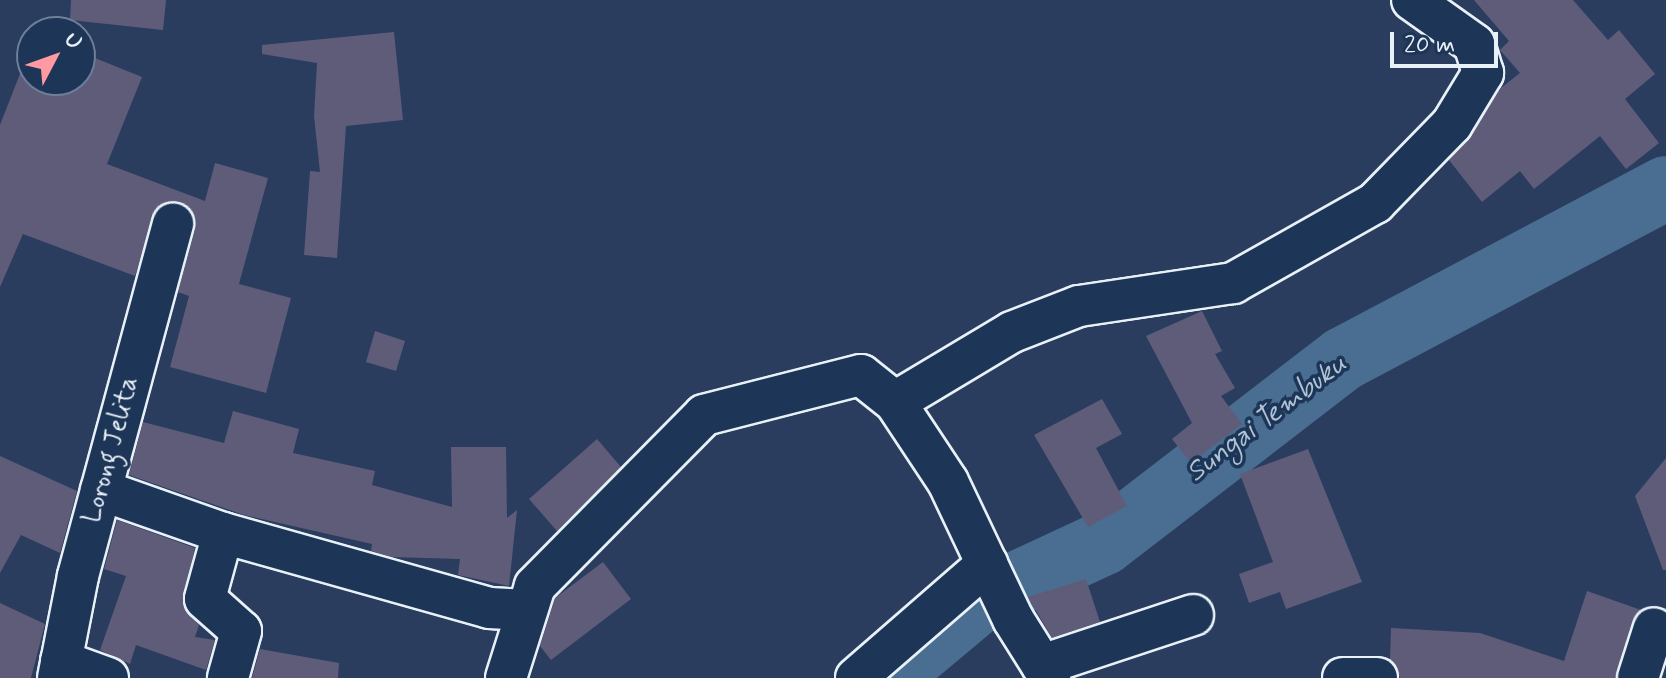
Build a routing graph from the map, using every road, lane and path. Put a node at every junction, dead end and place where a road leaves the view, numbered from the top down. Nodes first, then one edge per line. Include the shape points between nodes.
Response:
1 (1412, 0) edge
2 (173, 224) dead end
3 (895, 402) junction
4 (101, 490) junction
5 (223, 533) junction
6 (992, 573) junction
7 (523, 610) junction
8 (1193, 615) dead end
9 (1654, 628) dead end
10 (59, 670) edge
11 (1046, 672) edge
12 (108, 678) edge
13 (228, 678) edge
14 (506, 678) edge
15 (856, 678) edge
16 (1343, 678) edge
17 (1377, 678) edge
18 (1638, 678) edge

1 - 3 street via 1474,44 1483,73 1452,124 1375,203 1233,283 1079,306 1012,332
2 - 4 street, Lorong Jelita
3 - 6 street via 948,482
3 - 7 street via 861,375 704,415 535,586
4 - 5 street
4 - 10 street, Lorong Jelita
5 - 7 street via 489,608
5 - 13 street via 205,599 241,631
6 - 11 street
6 - 15 street
7 - 14 street
8 - 11 street
9 - 18 street
10 - 12 street
16 - 17 street

